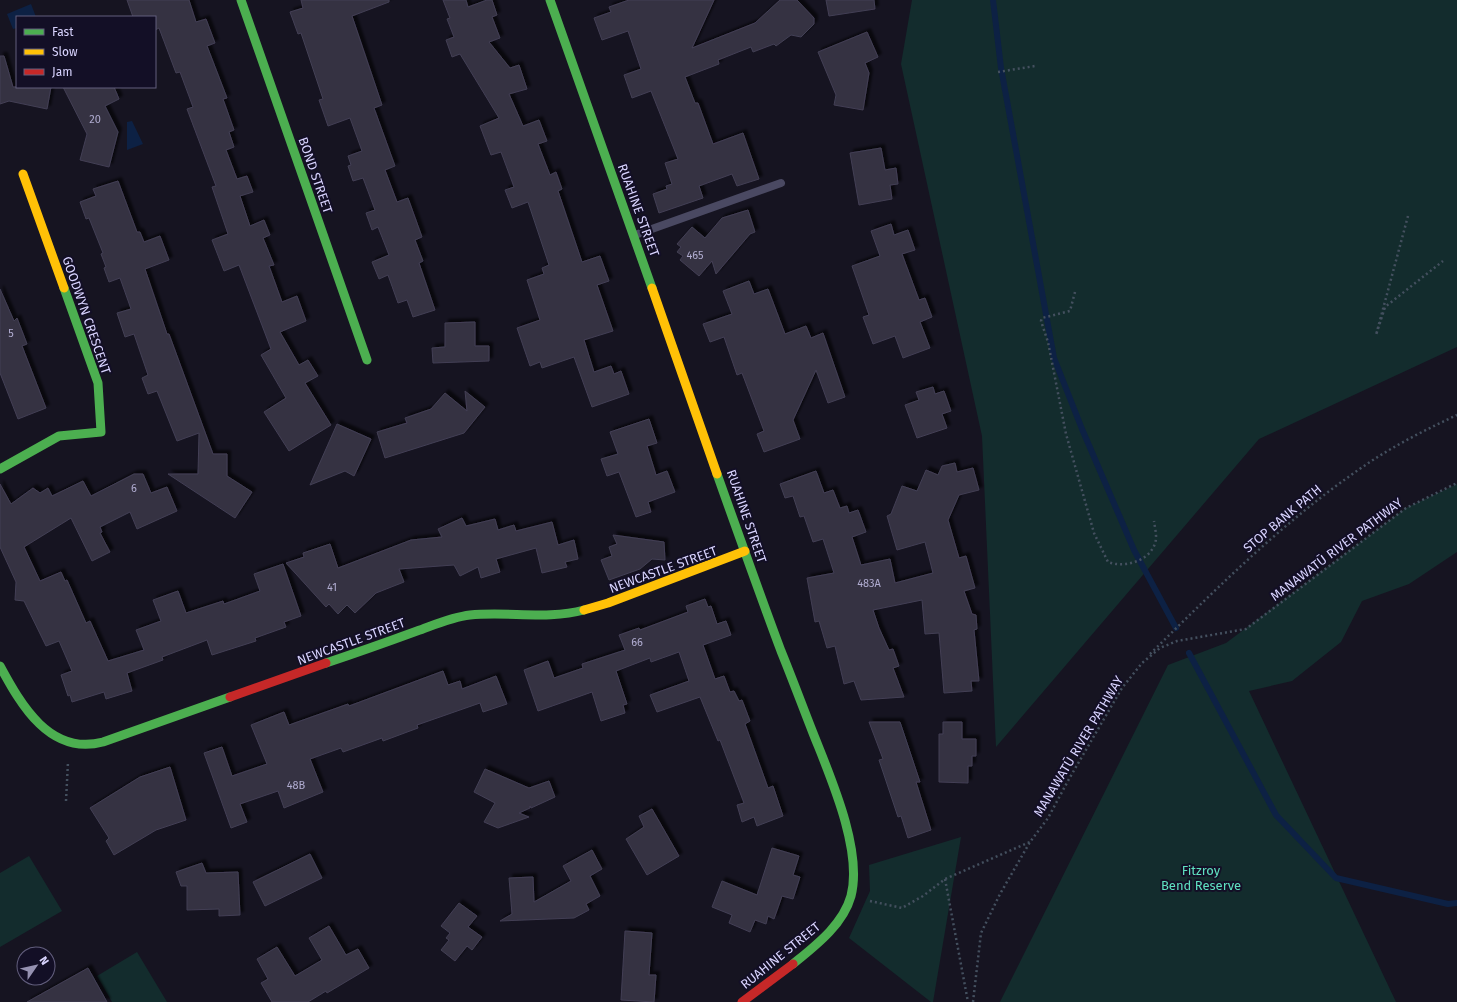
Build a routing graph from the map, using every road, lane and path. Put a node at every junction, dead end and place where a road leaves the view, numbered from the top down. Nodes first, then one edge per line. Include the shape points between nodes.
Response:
1 (241, 0) edge
2 (550, 0) edge
3 (1035, 66) dead end
4 (998, 72) dead end
5 (23, 174) dead end
6 (781, 183) dead end
7 (1408, 216) dead end
8 (635, 235) junction
9 (1443, 261) dead end
10 (1075, 292) dead end
11 (367, 360) dead end
12 (1457, 415) edge
13 (0, 469) edge
14 (1457, 483) edge
15 (1154, 521) dead end
16 (745, 551) junction
17 (1142, 663) junction
18 (0, 666) edge
19 (67, 742) junction
20 (66, 801) dead end
21 (1030, 842) junction
22 (945, 879) junction
23 (851, 897) junction
24 (742, 1002) edge
25 (968, 1002) edge
26 (973, 1002) edge

1 - 11 street, BOND STREET
2 - 8 street, RUAHINE STREET
3 - 4 path
5 - 13 street, GOODWYN CRESCENT via 98,383 101,432 60,436
6 - 8 lane
7 - 9 path via 1376,335 1385,307
8 - 16 street, RUAHINE STREET
10 - 15 path via 1070,311 1042,318 1041,321 1048,342 1066,434 1094,533 1108,562 1122,565 1149,553 1156,536
12 - 17 path, STOP BANK PATH via 1425,430 1364,466 1291,520
14 - 17 path, MANAWATŪ RIVER PATHWAY via 1406,508 1246,629 1177,641 1160,648
16 - 19 street, NEWCASTLE STREET via 608,603 576,612 468,615 118,737 89,745
16 - 23 street, RUAHINE STREET via 841,811 853,856
17 - 21 path, MANAWATŪ RIVER PATHWAY via 1122,688 1048,818
18 - 19 street, NEWCASTLE STREET via 35,722
19 - 20 path
21 - 22 path
21 - 26 path, MANAWATŪ RIVER PATHWAY via 981,933
22 - 23 path via 902,908
22 - 25 path
23 - 24 street, RUAHINE STREET via 839,920 822,941

